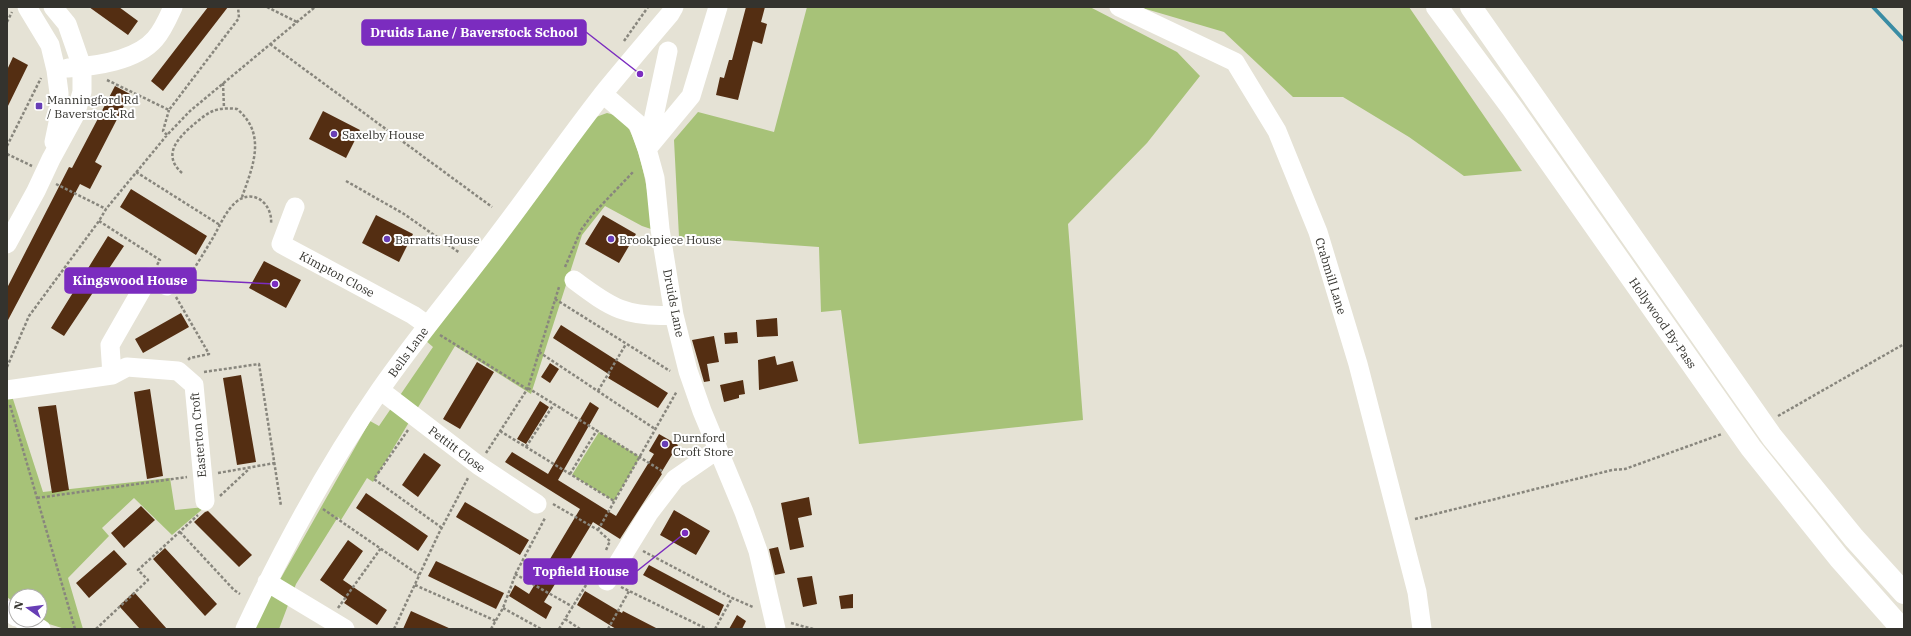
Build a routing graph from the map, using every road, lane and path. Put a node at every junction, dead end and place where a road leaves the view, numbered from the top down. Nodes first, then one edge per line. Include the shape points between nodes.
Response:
1 (15, 7) edge
2 (27, 7) edge
3 (53, 7) edge
4 (173, 7) edge
5 (238, 7) edge
6 (267, 7) edge
7 (315, 7) edge
8 (674, 7) edge
9 (718, 7) edge
10 (1119, 7) edge
11 (1437, 7) edge
12 (1471, 7) edge
13 (7, 22) edge
14 (297, 22) junction
15 (270, 44) junction
16 (668, 51) dead end
17 (54, 62) junction
18 (100, 63) junction
19 (82, 67) junction
20 (223, 83) junction
21 (603, 94) junction
22 (224, 108) junction
23 (169, 110) junction
24 (167, 135) junction
25 (7, 146) edge
26 (648, 149) junction
27 (7, 154) edge
28 (46, 170) junction
29 (634, 171) dead end
30 (136, 172) junction
31 (182, 172) dead end
32 (346, 181) dead end
33 (242, 197) junction
34 (295, 207) dead end
35 (492, 207) dead end
36 (106, 209) junction
37 (99, 221) junction
38 (220, 225) junction
39 (7, 244) edge
40 (281, 244) junction
41 (460, 253) dead end
42 (149, 277) junction
43 (565, 279) junction
44 (172, 292) junction
45 (555, 299) junction
46 (674, 315) junction
47 (434, 330) junction
48 (626, 344) junction
49 (1904, 344) edge
50 (539, 352) junction
51 (7, 367) edge
52 (670, 372) dead end
53 (180, 373) junction
54 (112, 375) junction
55 (528, 389) junction
56 (380, 390) junction
57 (598, 391) junction
58 (677, 391) dead end
59 (8, 396) edge
60 (554, 404) junction
61 (416, 418) junction
62 (1761, 422) junction
63 (655, 429) junction
64 (1738, 429) junction
65 (597, 430) junction
66 (500, 432) junction
67 (526, 448) junction
68 (717, 450) junction
69 (640, 457) junction
70 (275, 463) junction
71 (478, 465) junction
72 (251, 467) junction
73 (570, 474) junction
74 (202, 475) junction
75 (675, 479) junction
76 (37, 498) junction
77 (311, 501) junction
78 (614, 501) junction
79 (208, 503) junction
80 (281, 506) dead end
81 (546, 509) junction
82 (1399, 524) junction
83 (442, 528) junction
84 (598, 530) junction
85 (180, 532) junction
86 (630, 544) junction
87 (381, 548) junction
88 (604, 552) dead end
89 (515, 574) junction
90 (420, 575) junction
91 (607, 581) junction
92 (267, 582) junction
93 (415, 585) junction
94 (629, 592) junction
95 (1904, 593) edge
96 (240, 594) dead end
97 (732, 598) junction
98 (573, 607) junction
99 (753, 607) dead end
100 (503, 608) junction
101 (565, 619) junction
102 (496, 621) junction
103 (338, 624) edge
104 (775, 624) edge
105 (75, 629) edge
106 (96, 629) edge
107 (246, 629) edge
108 (394, 629) edge
109 (491, 629) edge
110 (541, 629) edge
111 (559, 629) edge
112 (580, 629) edge
113 (608, 629) edge
114 (707, 629) edge
115 (715, 629) edge
116 (813, 629) edge
117 (1422, 629) edge
118 (1902, 629) edge

1 - 13 path
2 - 17 street via 50,45
3 - 19 street via 67,24
4 - 18 street via 155,40 142,50 126,58
5 - 23 path via 239,18
6 - 14 path
7 - 14 path
8 - 21 street
9 - 26 street via 692,96
10 - 82 street, Crabmill Lane via 1235,62 1277,131 1318,232 1358,364
11 - 64 highway, Hollywood By-Pass via 1512,108
12 - 62 highway, Hollywood By-Pass
14 - 15 path
15 - 20 path
15 - 35 path
16 - 26 street
17 - 19 street
17 - 25 path
17 - 28 street via 59,93 59,118
18 - 19 street
18 - 23 path via 105,78
19 - 28 street via 82,92 77,109
20 - 22 path
20 - 24 path
21 - 26 street, Druids Lane via 638,124
21 - 47 street, Bells Lane via 500,233
22 - 31 path via 212,111 199,120 174,145 174,166
22 - 33 path via 237,109 247,117 253,132 256,149
23 - 24 path via 163,131
24 - 30 path
26 - 46 street, Druids Lane via 655,178 660,229
27 - 28 path
28 - 36 path
28 - 39 street
29 - 43 path via 581,230 573,246
30 - 36 path
30 - 38 path
32 - 41 path via 404,214
33 - 38 path
33 - 40 path via 252,196 269,206 269,235
34 - 40 street
36 - 37 path
37 - 42 path via 160,260
37 - 51 path via 29,316
38 - 44 path
40 - 47 street, Kimpton Close via 413,315
42 - 44 street
42 - 54 street via 110,344
43 - 45 path
43 - 46 street via 626,312 656,316
44 - 53 path via 209,354 190,358
45 - 48 path
45 - 50 path
46 - 68 street, Druids Lane via 688,371
47 - 55 path
47 - 56 street, Bells Lane
48 - 52 path
48 - 57 path
49 - 62 path via 1781,415
50 - 55 path
50 - 57 path
53 - 54 street via 127,367
53 - 70 path via 259,364
53 - 74 street, Easterton Croft via 194,385
54 - 59 street
55 - 60 path
55 - 66 path
56 - 61 street, Pettitt Close
56 - 77 street, Bells Lane
57 - 63 path
58 - 63 path
59 - 76 path
60 - 65 path
60 - 67 path
61 - 71 street, Pettitt Close
61 - 83 path via 374,479
62 - 95 highway, Hollywood By-Pass via 1854,538
63 - 69 path
64 - 82 path via 1625,469 1612,470
64 - 118 highway, Hollywood By-Pass via 1839,558
65 - 69 path
65 - 73 path
66 - 67 path
66 - 71 path
67 - 73 path
68 - 75 street
68 - 104 street, Druids Lane via 758,551
69 - 75 path
69 - 78 path
70 - 72 path
70 - 80 path
71 - 81 street, Pettitt Close
71 - 83 path via 465,483
72 - 74 path
72 - 79 path
73 - 78 path
74 - 76 path
74 - 79 street, Easterton Croft
75 - 86 street via 649,513
76 - 105 path
77 - 87 path
77 - 92 street, Bells Lane
78 - 84 path
79 - 85 path
81 - 84 path
81 - 89 path
82 - 117 street, Crabmill Lane via 1417,592
83 - 90 path
84 - 88 path via 610,540
85 - 96 path
85 - 106 path via 138,570 148,580
86 - 91 street
86 - 97 path
87 - 90 path
87 - 103 path
89 - 98 path
89 - 100 path
90 - 93 path
91 - 94 path
91 - 98 path via 595,570
92 - 103 street
92 - 107 street, Bells Lane
93 - 102 path
93 - 108 path
94 - 113 path
94 - 114 path
97 - 99 path
97 - 115 path
98 - 101 path
100 - 102 path
100 - 110 path
101 - 111 path
101 - 112 path
102 - 109 path
104 - 116 path

